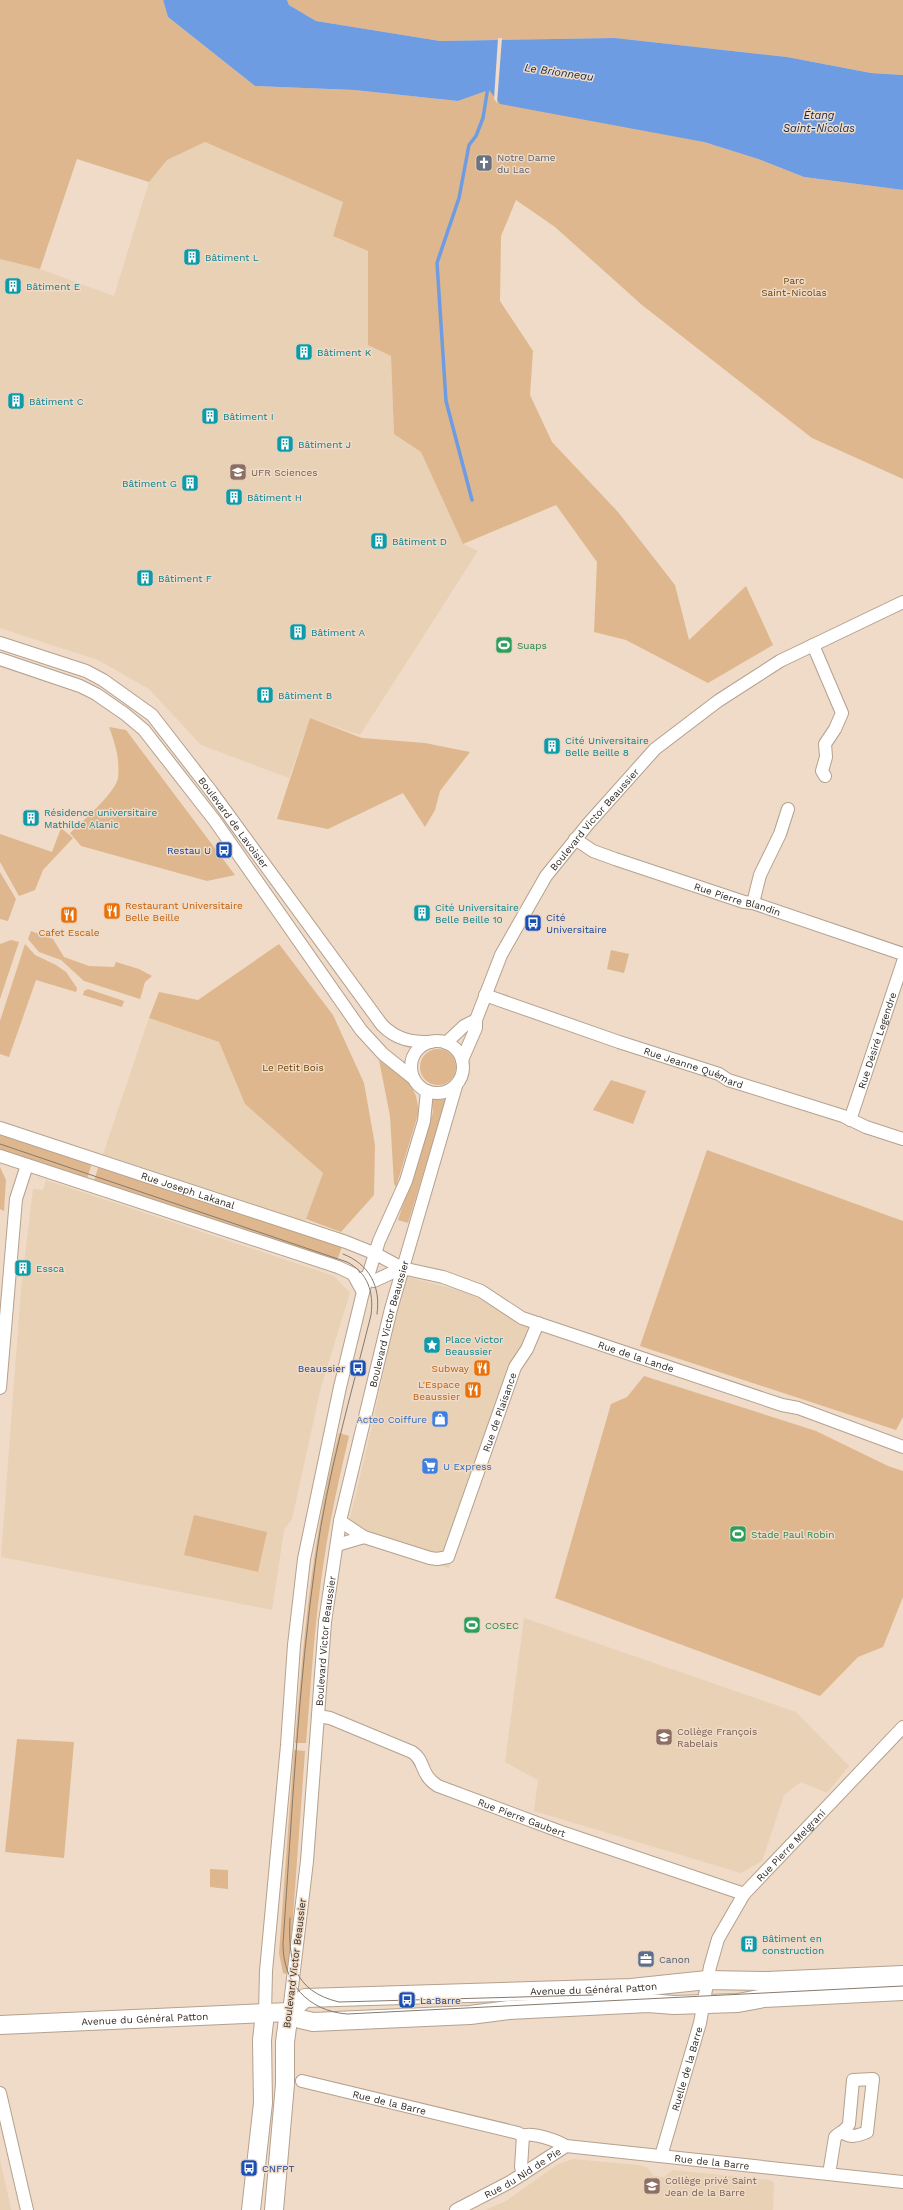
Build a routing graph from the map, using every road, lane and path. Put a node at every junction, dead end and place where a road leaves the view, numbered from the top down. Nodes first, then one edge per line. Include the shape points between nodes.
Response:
1 (903, 602) edge
2 (0, 643) edge
3 (813, 645) junction
4 (0, 659) edge
5 (825, 776) dead end
6 (788, 809) dead end
7 (575, 839) junction
8 (753, 903) junction
9 (903, 954) edge
10 (903, 962) edge
11 (485, 995) junction
12 (476, 1020) junction
13 (432, 1042) junction
14 (446, 1043) junction
15 (462, 1060) junction
16 (413, 1078) junction
17 (456, 1086) junction
18 (427, 1091) junction
19 (850, 1120) junction
20 (0, 1128) edge
21 (903, 1139) edge
22 (0, 1156) edge
23 (27, 1165) junction
24 (376, 1254) junction
25 (402, 1268) junction
26 (365, 1287) junction
27 (538, 1323) junction
28 (0, 1388) edge
29 (903, 1447) edge
30 (340, 1521) junction
31 (364, 1536) junction
32 (337, 1545) junction
33 (318, 1716) junction
34 (903, 1727) edge
35 (744, 1894) junction
36 (903, 1975) edge
37 (707, 1980) junction
38 (903, 1991) edge
39 (703, 2004) junction
40 (289, 2012) junction
41 (265, 2013) junction
42 (0, 2022) edge
43 (302, 2081) dead end
44 (0, 2093) edge
45 (843, 2132) junction
46 (523, 2136) junction
47 (566, 2146) junction
48 (661, 2156) junction
49 (523, 2174) junction
50 (829, 2174) junction
51 (903, 2182) edge
52 (27, 2210) edge
53 (251, 2210) edge
54 (274, 2210) edge
55 (456, 2210) edge

1 - 3 street, Boulevard Victor Beaussier
2 - 13 street, Boulevard de Lavoisier via 86,671 152,715 382,1025 393,1035 404,1040
3 - 5 street via 842,713 825,744 826,757 822,771
3 - 7 street, Boulevard Victor Beaussier via 780,661 718,701 655,749
4 - 16 street, Boulevard de Lavoisier via 80,686 116,706 144,730 215,821 361,1030 383,1054
6 - 8 street via 780,834 760,875
7 - 8 street, Rue Pierre Blandin via 593,851 615,859
7 - 11 street, Boulevard Victor Beaussier via 546,876 521,917 501,955
8 - 9 street, Rue Pierre Blandin
10 - 19 street, Rue Désiré Legendre
11 - 12 street, Boulevard Victor Beaussier
11 - 19 street, Rue Jeanne Quémard
12 - 14 street via 464,1026
12 - 15 street, Boulevard Victor Beaussier via 476,1028
13 - 14 street
13 - 16 street via 425,1044 415,1053 411,1065
14 - 15 street via 458,1051
15 - 17 street via 462,1076
16 - 18 street
17 - 18 street via 442,1093
17 - 25 street, Boulevard Victor Beaussier
18 - 24 street via 424,1121 406,1181 379,1241
19 - 21 street, Rue Jeanne Quémard
20 - 24 street, Rue Joseph Lakanal via 312,1230
22 - 23 street
23 - 26 street via 353,1274
23 - 28 street via 16,1199
24 - 25 street, Rue de la Lande
24 - 26 street
25 - 26 street
25 - 27 street, Rue de la Lande via 443,1277 481,1291 522,1318
25 - 30 street, Boulevard Victor Beaussier
26 - 41 street via 340,1387 304,1559 294,1645 288,1745 266,1971
27 - 29 street, Rue de la Lande via 622,1353 798,1408
27 - 31 street, Rue de Plaisance via 516,1367 448,1556 430,1558
30 - 31 street, Rue de Plaisance
30 - 32 street, Boulevard Victor Beaussier
31 - 32 street
32 - 33 street, Boulevard Victor Beaussier via 326,1622
33 - 35 street, Rue Pierre Gaubert via 349,1725 416,1754 425,1776 438,1786 564,1833
33 - 40 street, Boulevard Victor Beaussier via 307,1860
34 - 35 street, Rue Pierre Melgrani
35 - 37 street, Rue Pierre Melgrani via 718,1939
36 - 37 street, Avenue du Général Patton via 767,1981
37 - 39 street, Ruelle de la Barre
37 - 40 street, Avenue du Général Patton via 631,1988 305,1998
38 - 39 street, Avenue du Général Patton via 764,1998 738,2003
39 - 40 street, Avenue du Général Patton via 648,2003 313,2022 300,2019
39 - 48 street, Ruelle de la Barre via 700,2023
40 - 41 street, Avenue du Général Patton
40 - 54 street, Boulevard Victor Beaussier
41 - 42 street, Avenue du Général Patton
41 - 53 street via 262,2040 263,2102
43 - 46 street, Rue de la Barre
44 - 52 street
45 - 45 street via 849,2124 853,2080 873,2080 867,2132 854,2136
45 - 50 street via 835,2138
46 - 47 street, Rue de la Barre via 528,2134 560,2142
46 - 49 street
47 - 48 street, Rue de la Barre
47 - 49 street, Rue du Nid de Pie
48 - 50 street, Rue de la Barre
49 - 55 street, Rue du Nid de Pie
50 - 51 street, Rue de la Barre

